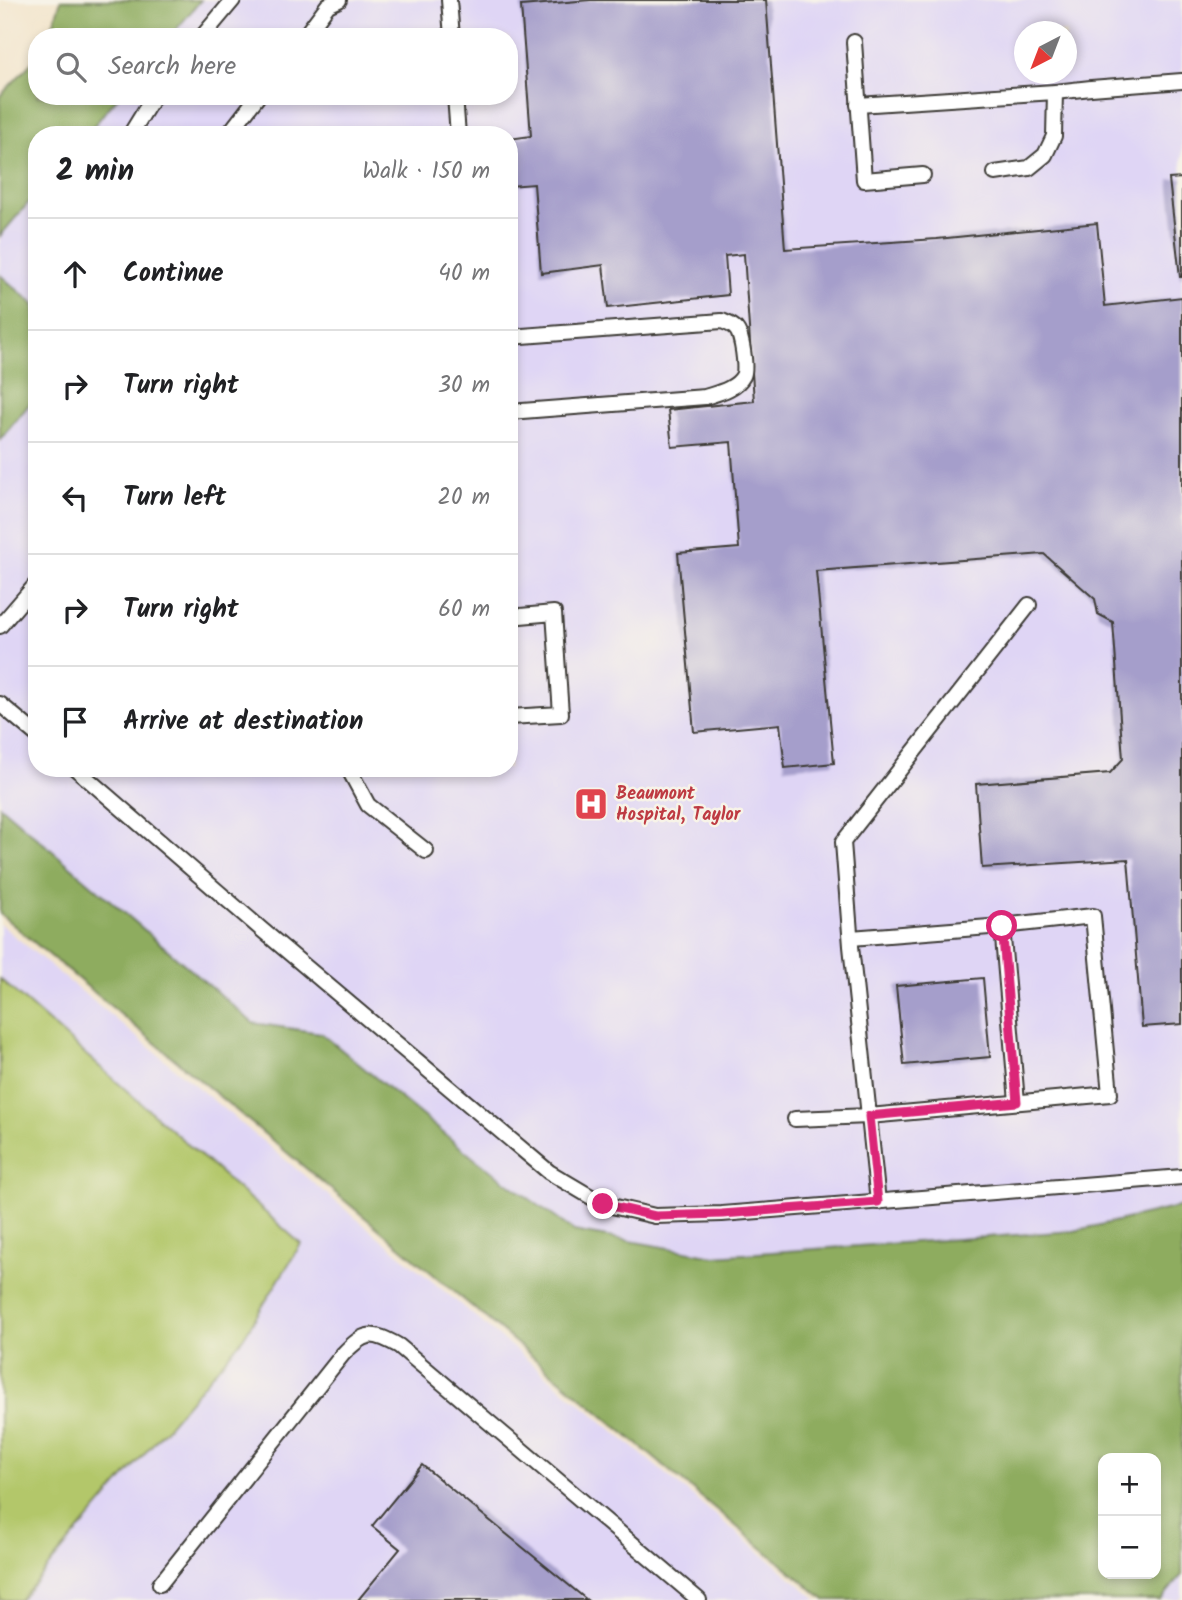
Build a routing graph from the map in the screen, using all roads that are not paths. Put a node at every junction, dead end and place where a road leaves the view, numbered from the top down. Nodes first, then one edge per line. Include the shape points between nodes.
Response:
1 (233, 0) edge
2 (339, 0) edge
3 (449, 0) edge
4 (210, 28) edge
5 (311, 28) edge
6 (451, 28) edge
7 (854, 42) dead end
8 (1182, 81) edge
9 (1055, 92) junction
10 (148, 105) edge
11 (251, 105) edge
12 (456, 105) edge
13 (858, 105) junction
14 (136, 126) edge
15 (235, 126) edge
16 (458, 126) edge
17 (995, 173) dead end
18 (923, 175) dead end
19 (518, 336) edge
20 (518, 411) edge
21 (28, 593) edge
22 (1029, 605) dead end
23 (518, 616) edge
24 (0, 625) edge
25 (0, 704) edge
26 (518, 716) edge
27 (28, 727) edge
28 (85, 777) edge
29 (353, 777) edge
30 (426, 851) dead end
31 (1002, 926) junction
32 (851, 938) junction
33 (1017, 1102) junction
34 (869, 1116) junction
35 (795, 1119) dead end
36 (1182, 1177) edge
37 (878, 1202) junction
38 (160, 1584) dead end
39 (698, 1600) edge

1 - 4 lane
2 - 5 lane via 328,5
3 - 6 lane
7 - 13 lane
8 - 9 lane
9 - 13 lane
9 - 17 lane via 1054,136 1045,155 1029,168
10 - 14 lane
11 - 15 lane
12 - 16 lane
13 - 18 lane via 864,180
19 - 20 lane via 722,321 741,336 745,368 730,388 705,397
21 - 24 lane
22 - 32 lane via 843,842
23 - 26 lane via 554,613 561,714
25 - 27 lane
28 - 37 lane via 549,1172 603,1204 655,1216
29 - 30 lane via 368,805
31 - 32 lane
31 - 33 lane
31 - 33 lane via 1093,916 1110,1094
32 - 34 lane
33 - 34 lane
34 - 35 lane
34 - 37 lane
36 - 37 lane
38 - 39 lane via 343,1354 357,1339 371,1335 399,1346

